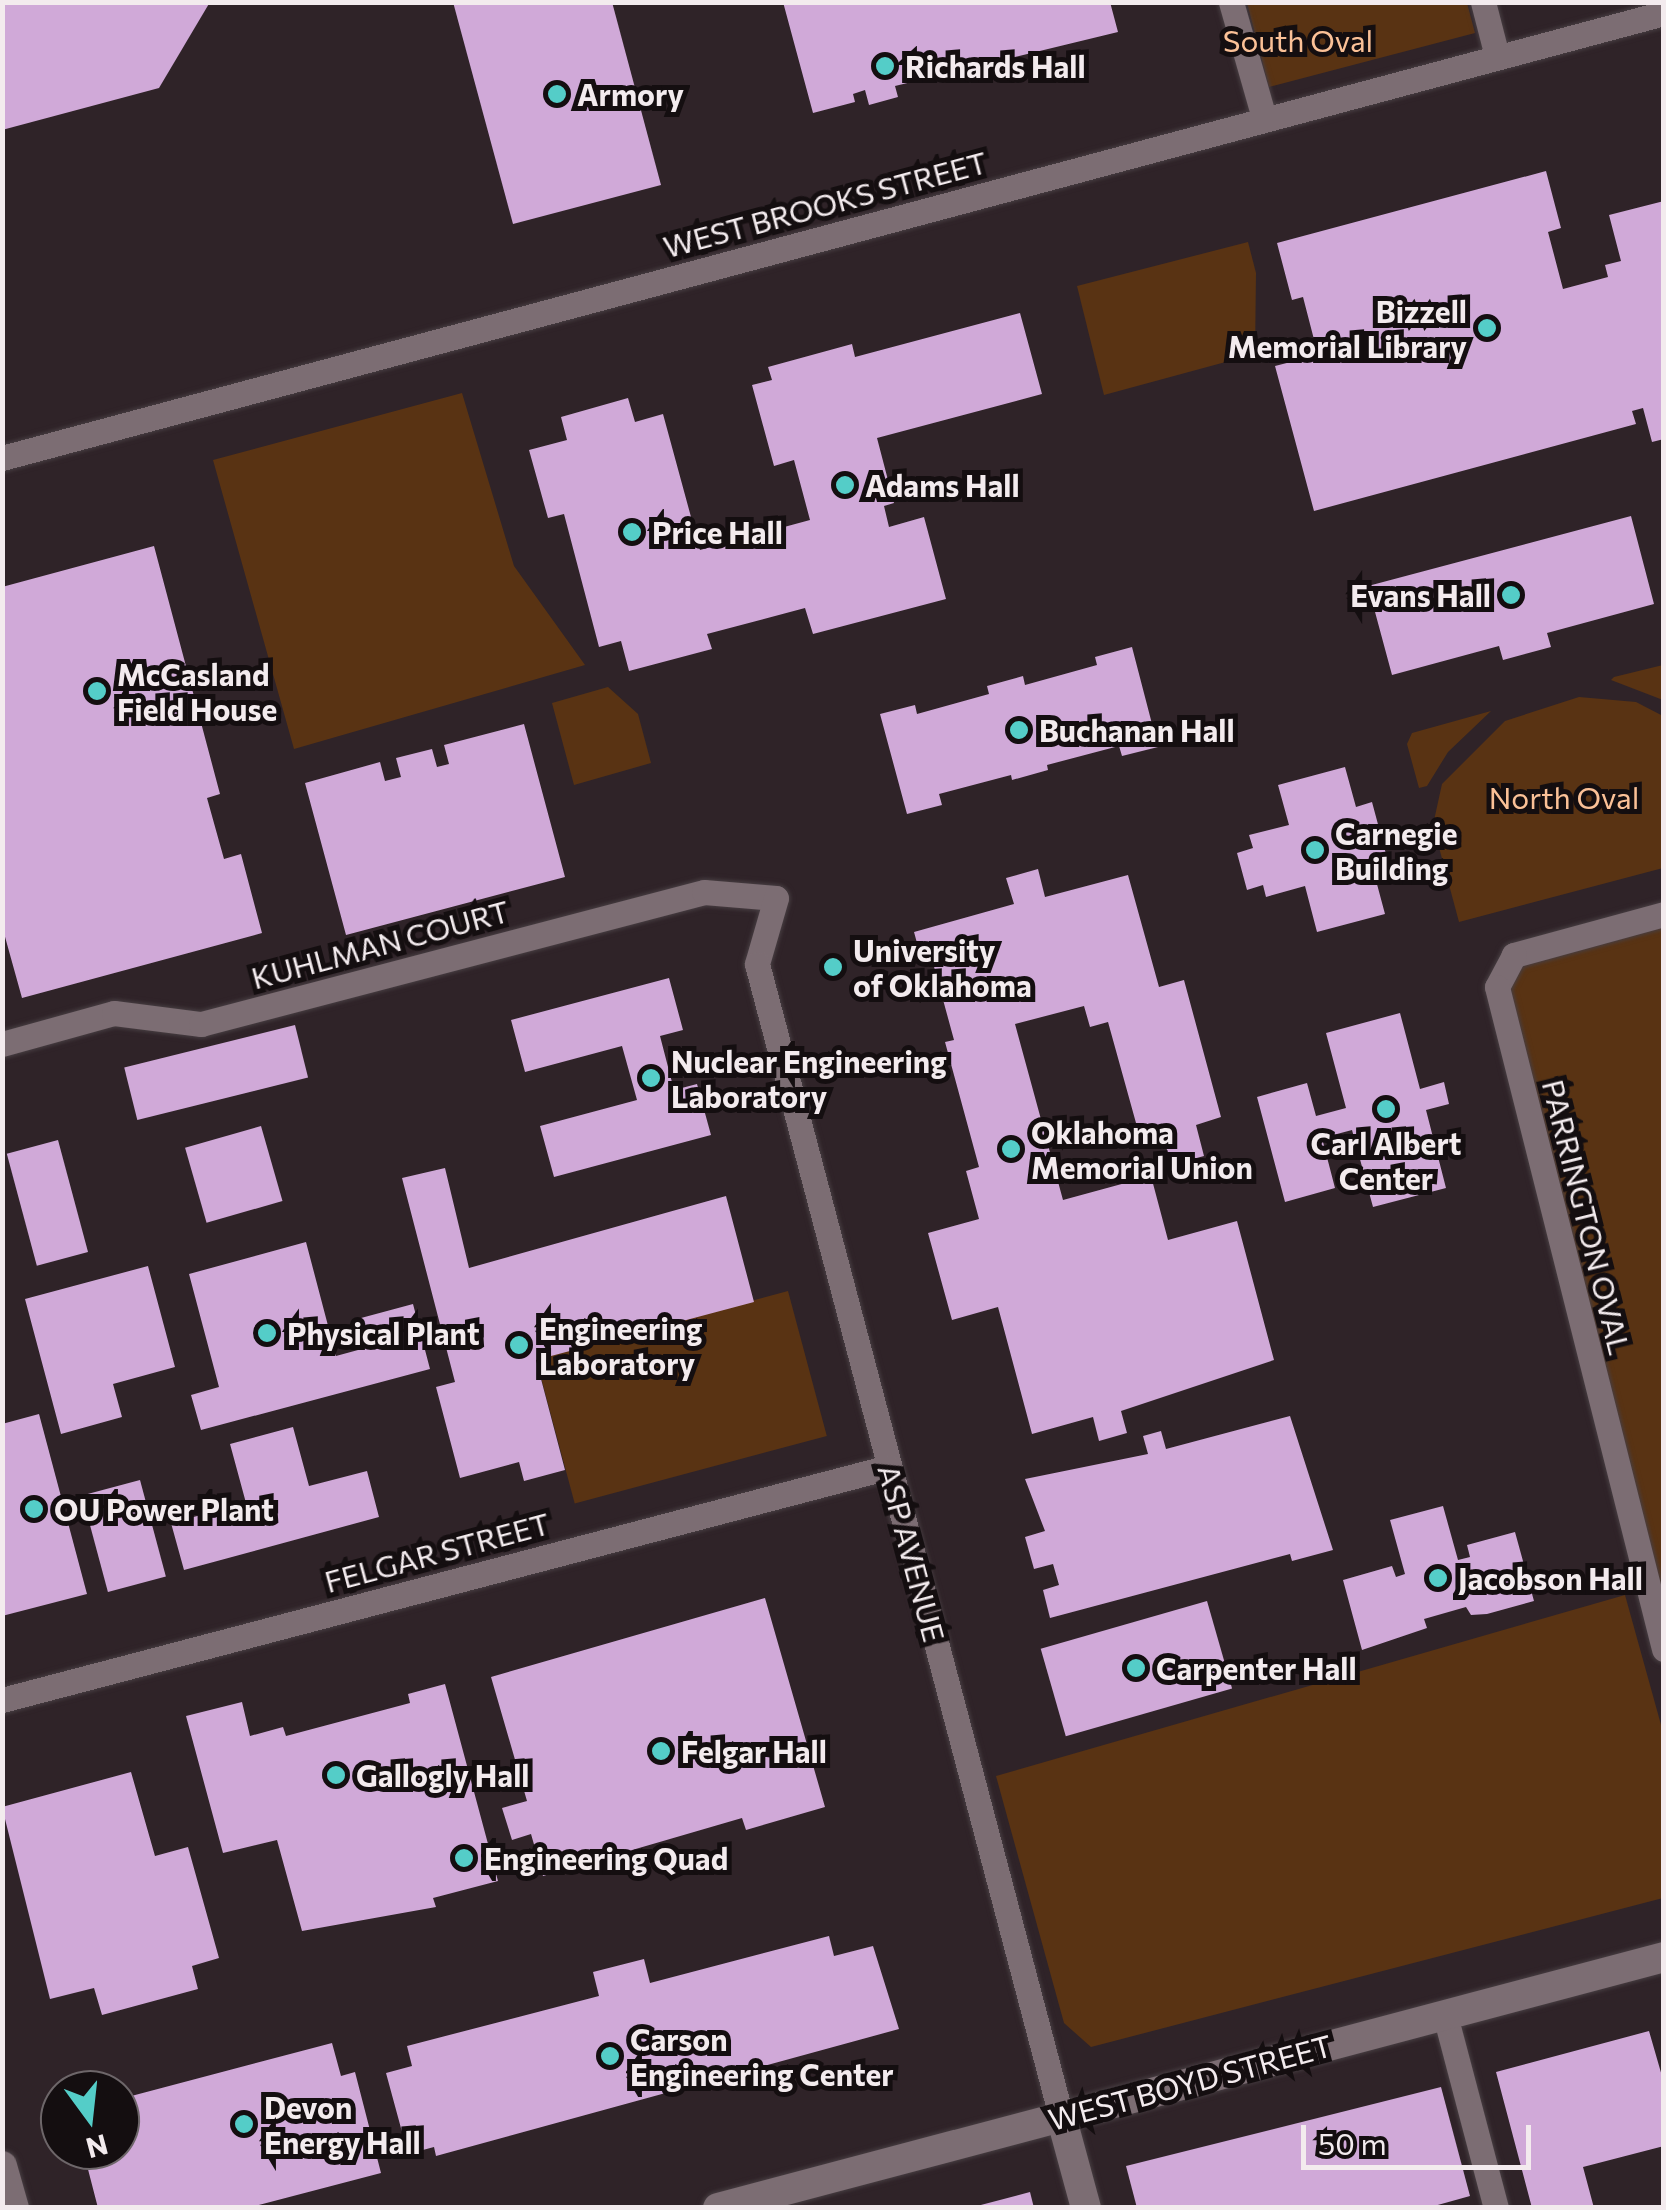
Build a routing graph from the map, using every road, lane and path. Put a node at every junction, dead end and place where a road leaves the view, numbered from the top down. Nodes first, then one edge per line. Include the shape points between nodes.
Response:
1 (1231, 2) edge
2 (1483, 2) edge
3 (1664, 13) edge
4 (1497, 56) junction
5 (1264, 118) junction
6 (2, 458) edge
7 (776, 898) joint
8 (1664, 914) edge
9 (2, 1044) edge
10 (889, 1467) junction
11 (1664, 1650) edge
12 (2, 1700) edge
13 (1664, 1957) edge
14 (1445, 2014) junction
15 (1061, 2116) junction
16 (2, 2166) edge
17 (14, 2208) edge
18 (718, 2208) edge
19 (1086, 2208) edge
20 (1496, 2208) edge

1 - 5 street
2 - 4 street
3 - 4 street, WEST BROOKS STREET
4 - 5 street, WEST BROOKS STREET
5 - 6 street, WEST BROOKS STREET
7 - 9 street, KUHLMAN COURT via 704,892 202,1024 114,1012
7 - 10 street, ASP AVENUE via 757,964
8 - 11 street, PARRINGTON OVAL via 1514,955 1496,988
10 - 12 street, FELGAR STREET
10 - 15 street, ASP AVENUE
13 - 14 street, WEST BOYD STREET
14 - 15 street, WEST BOYD STREET
14 - 20 street
15 - 18 street, WEST BOYD STREET
15 - 19 street, ASP AVENUE
16 - 17 street

